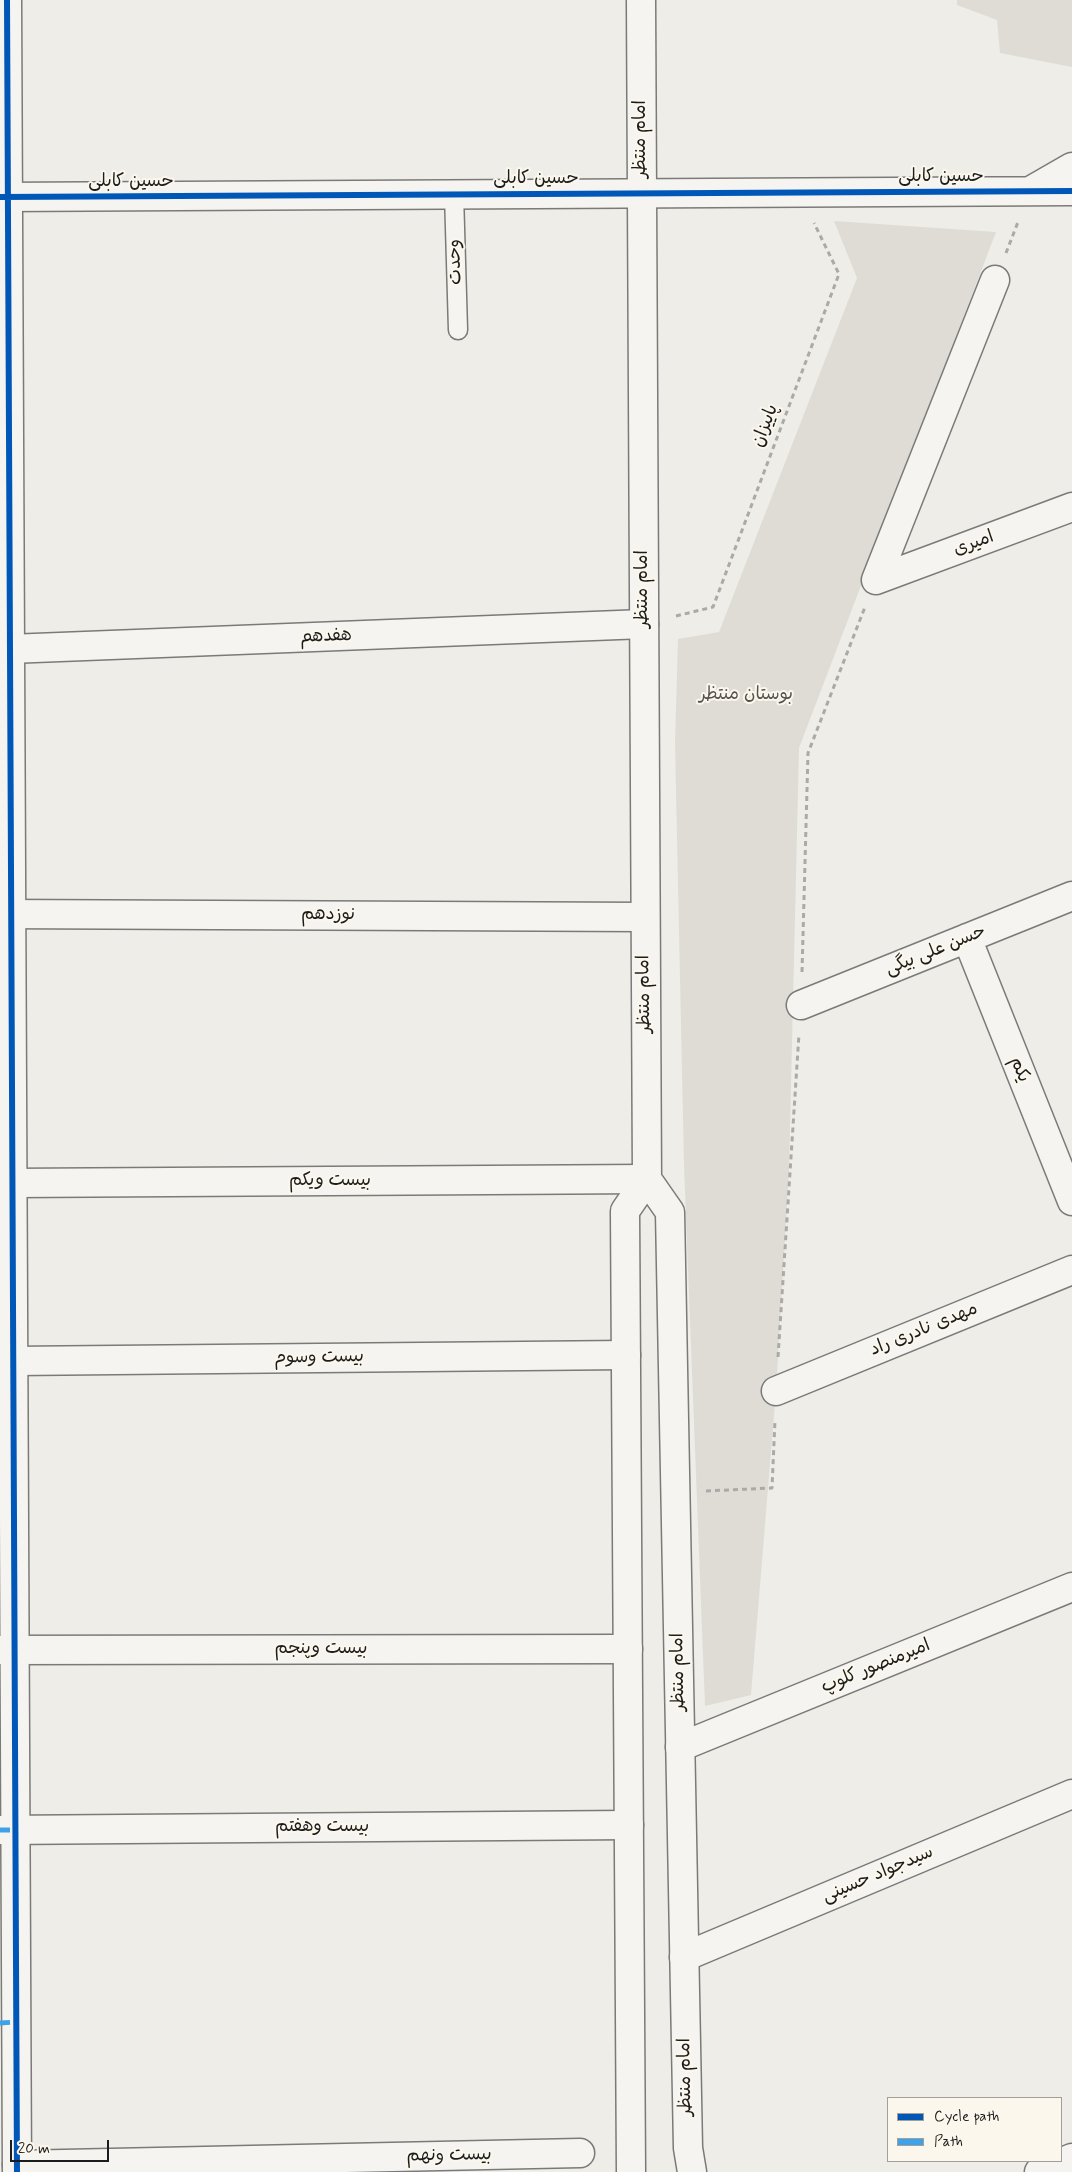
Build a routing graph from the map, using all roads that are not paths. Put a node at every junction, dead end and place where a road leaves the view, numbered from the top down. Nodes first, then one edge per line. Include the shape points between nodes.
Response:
1 (7, 0) edge
2 (640, 0) edge
3 (1072, 167) edge
4 (1031, 191) junction
5 (1072, 191) edge
6 (642, 193) junction
7 (454, 194) junction
8 (4, 197) edge
9 (995, 280) road end
10 (458, 330) dead end
11 (1072, 507) edge
12 (644, 624) junction
13 (5, 650) edge
14 (1072, 896) edge
15 (5, 914) edge
16 (645, 917) junction
17 (967, 938) junction
18 (801, 1005) road end
19 (6, 1149) edge
20 (647, 1179) junction
21 (12, 1183) junction
22 (1072, 1201) edge
23 (1072, 1270) edge
24 (626, 1355) junction
25 (13, 1361) junction
26 (776, 1391) road end
27 (7, 1395) edge
28 (1072, 1587) edge
29 (628, 1649) junction
30 (7, 1650) edge
31 (680, 1747) junction
32 (1072, 1794) edge
33 (629, 1825) junction
34 (8, 1830) edge
35 (684, 1957) junction
36 (8, 2022) edge
37 (580, 2153) dead end
38 (1072, 2158) edge
39 (17, 2169) edge
40 (631, 2172) edge
41 (692, 2172) edge
42 (1039, 2172) edge

1 - 8 street
2 - 6 street, امام منتظر
3 - 4 street
4 - 5 street, حسین کابلی
4 - 6 street, حسین کابلی
6 - 7 street, حسین کابلی
6 - 12 street, امام منتظر
7 - 8 street, حسین کابلی
7 - 10 lane, وحدت
8 - 13 street
9 - 11 street, امیری via 876,580
12 - 13 street, هفدهم
12 - 16 street, امام منتظر
13 - 15 street
14 - 17 street, حسن علی بیگی
15 - 16 street, نوزدهم
15 - 19 street
16 - 20 street, امام منتظر
17 - 18 street, حسن علی بیگی
17 - 22 street, یکم
19 - 21 street
20 - 21 street, بیست ویکم
20 - 24 street via 625,1211
20 - 31 street, امام منتظر via 670,1212
21 - 25 street
23 - 26 street, مهدی نادری راد
24 - 25 street, بیست وسوم
24 - 29 street
25 - 27 street
27 - 30 street
28 - 31 street, امیرمنصور کلوپ
29 - 30 street, بیست وپنجم
29 - 33 street
30 - 34 street
31 - 35 street, امام منتظر
32 - 35 street, سیدجواد حسینی
33 - 34 street, بیست وهفتم
33 - 40 street
34 - 36 street
35 - 41 street, امام منتظر via 688,2148
36 - 39 street
37 - 39 street, بیست ونهم
38 - 42 street

